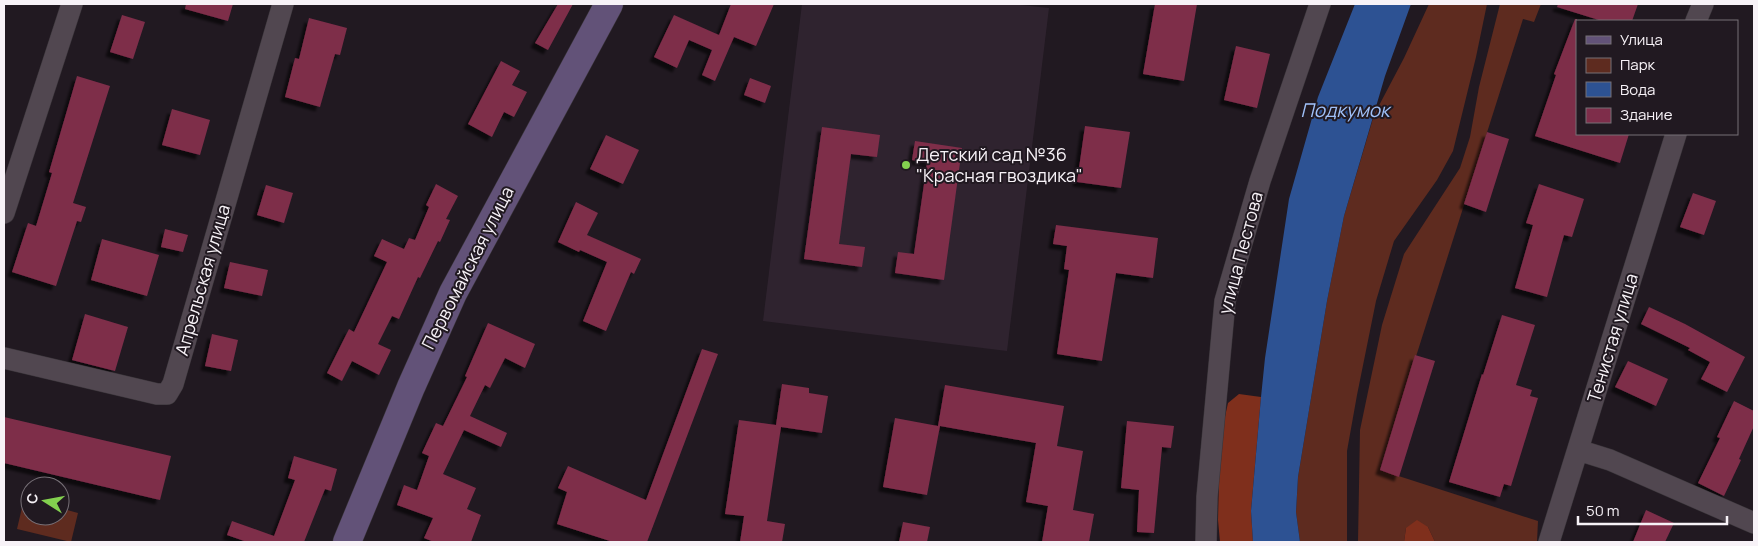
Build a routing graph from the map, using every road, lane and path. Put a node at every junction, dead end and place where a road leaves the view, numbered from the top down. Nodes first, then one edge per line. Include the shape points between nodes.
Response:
1 (72, 4) edge
2 (283, 4) edge
3 (609, 4) edge
4 (1320, 4) edge
5 (1704, 4) edge
6 (1696, 20) edge
7 (1676, 135) edge
8 (4, 213) edge
9 (4, 358) edge
10 (1578, 450) junction
11 (1754, 523) edge
12 (347, 542) edge
13 (1206, 542) edge
14 (1549, 542) edge

1 - 8 street
2 - 9 street, Апрельская улица via 173,384 167,394
3 - 12 street, Первомайская улица via 452,293
4 - 13 street, улица Пестова via 1260,181 1225,301 1207,496
5 - 6 street
7 - 10 street, Тенистая улица
10 - 11 street via 1610,460
10 - 14 street, Тенистая улица

